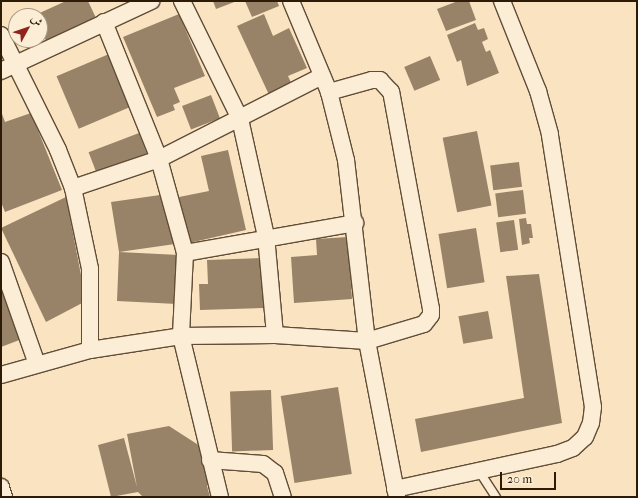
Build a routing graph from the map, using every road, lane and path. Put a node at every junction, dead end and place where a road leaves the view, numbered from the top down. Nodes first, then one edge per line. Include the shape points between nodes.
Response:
1 (151, 1) edge
2 (182, 1) edge
3 (291, 1) edge
4 (502, 1) edge
5 (104, 22) junction
6 (1, 35) edge
7 (18, 64) junction
8 (1, 71) edge
9 (322, 76) junction
10 (329, 92) junction
11 (240, 119) junction
12 (159, 159) junction
13 (73, 188) junction
14 (355, 223) junction
15 (266, 236) junction
16 (185, 253) junction
17 (1, 262) edge
18 (275, 335) junction
19 (181, 336) junction
20 (367, 341) junction
21 (90, 350) junction
22 (37, 364) junction
23 (1, 375) edge
24 (210, 460) junction
25 (479, 471) junction
26 (1, 487) edge
27 (396, 493) edge
28 (4, 497) edge
29 (220, 497) edge
30 (283, 497) edge
31 (496, 497) edge

1 - 5 street
2 - 11 street
3 - 9 street
4 - 25 street via 538,91 550,134 593,407 585,437 573,448 557,454
5 - 7 street
5 - 12 street
6 - 7 street
7 - 8 street
7 - 13 street
9 - 10 street
9 - 11 street
10 - 14 street via 346,160
10 - 20 street via 372,80 380,80 391,92 431,309 428,320 419,327
11 - 12 street
11 - 15 street
12 - 13 street
12 - 16 street
13 - 21 street via 90,269
14 - 15 street
14 - 20 street
15 - 16 street
15 - 18 street
16 - 19 street
17 - 22 street
18 - 19 street
18 - 20 street
19 - 21 street
19 - 24 street
20 - 27 street
21 - 22 street
22 - 23 street
24 - 29 street
24 - 30 street via 263,464 275,473
25 - 27 street
25 - 31 lane
26 - 28 street

